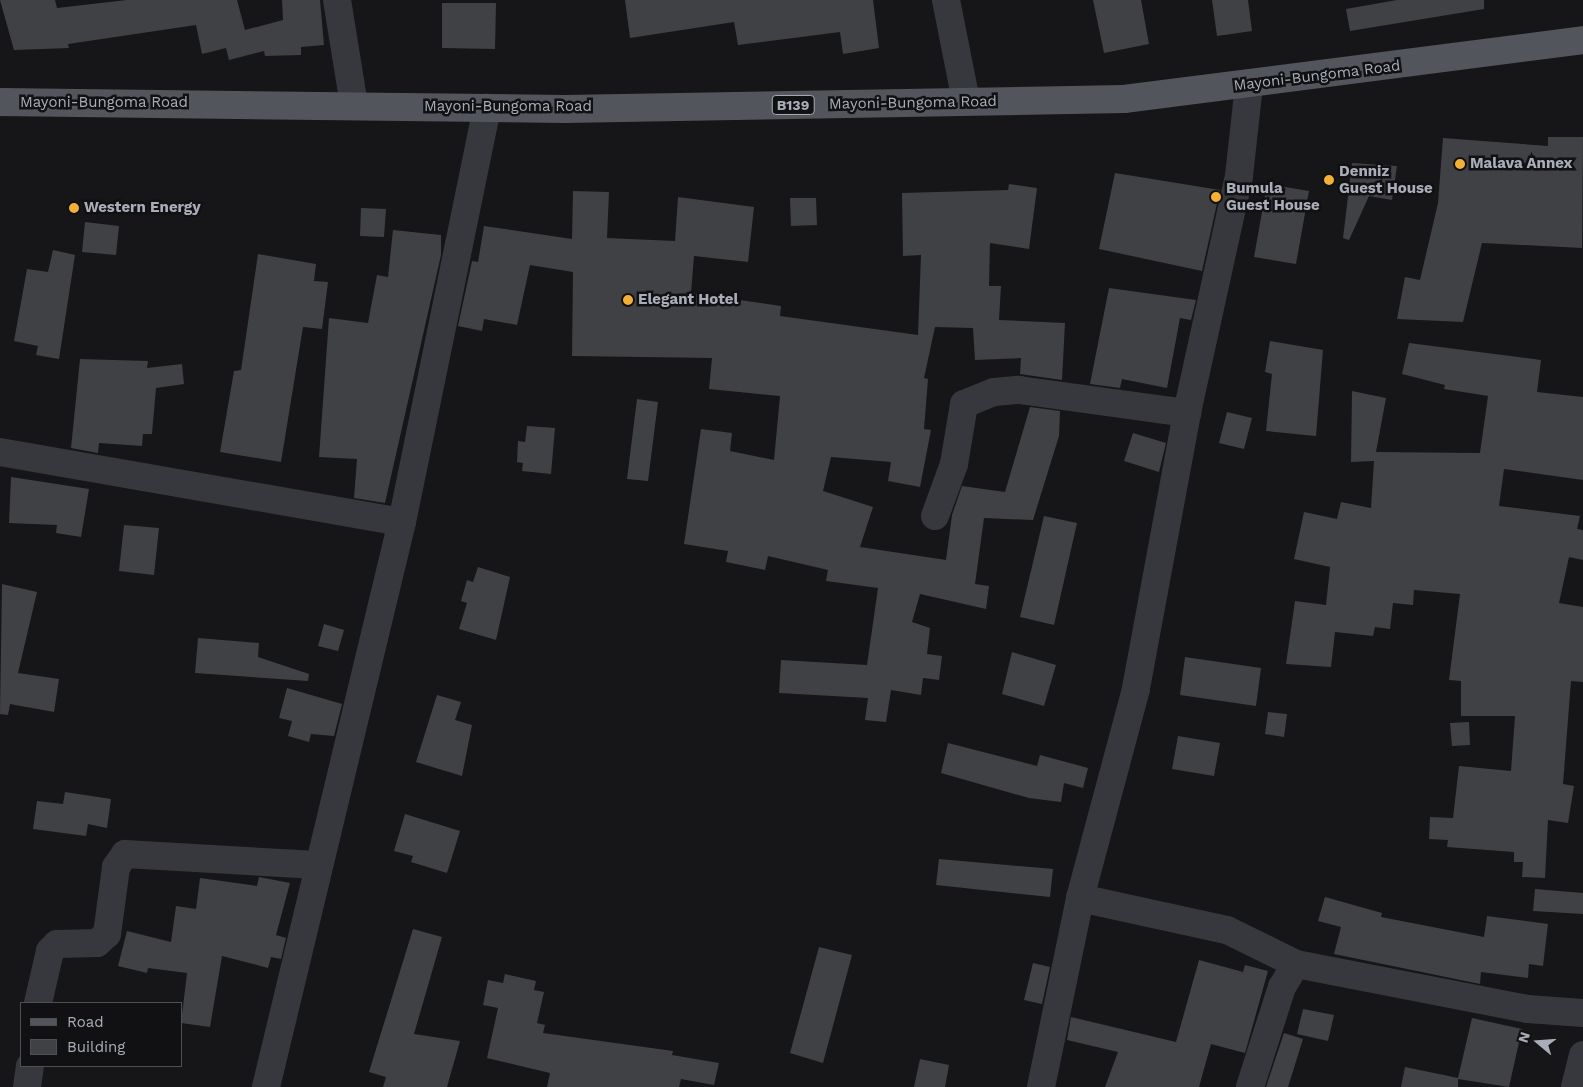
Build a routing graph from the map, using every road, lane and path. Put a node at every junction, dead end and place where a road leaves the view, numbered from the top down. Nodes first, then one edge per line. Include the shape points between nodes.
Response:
1 (337, 0) edge
2 (946, 0) edge
3 (1583, 40) edge
4 (1249, 85) junction
5 (966, 101) junction
6 (0, 102) edge
7 (354, 105) junction
8 (487, 108) junction
9 (1187, 413) junction
10 (0, 452) edge
11 (934, 516) dead end
12 (402, 522) junction
13 (317, 865) junction
14 (1080, 898) junction
15 (1296, 964) junction
16 (38, 1002) edge
17 (1583, 1012) edge
18 (1583, 1056) edge
19 (30, 1067) edge
20 (27, 1087) edge
21 (266, 1087) edge
22 (1041, 1087) edge
23 (1250, 1087) edge
24 (1574, 1087) edge

1 - 7 street
2 - 5 street
3 - 4 main road, Mayoni-Bungoma Road / B139
4 - 5 main road, Mayoni-Bungoma Road / B139 via 1124,99
4 - 9 street via 1239,176
5 - 8 main road, Mayoni-Bungoma Road / B139
6 - 7 main road, Mayoni-Bungoma Road / B139
7 - 8 main road, Mayoni-Bungoma Road / B139
8 - 12 street
9 - 11 street via 1019,390 994,392 964,404 954,464
9 - 14 street via 1136,689
10 - 12 street
12 - 13 street
13 - 16 street via 125,854 116,866 107,934 97,943 57,944 50,951
13 - 21 street
14 - 15 street via 1227,930
14 - 22 street
15 - 17 street via 1528,1009
15 - 23 street via 1282,987
18 - 24 street
19 - 20 street

